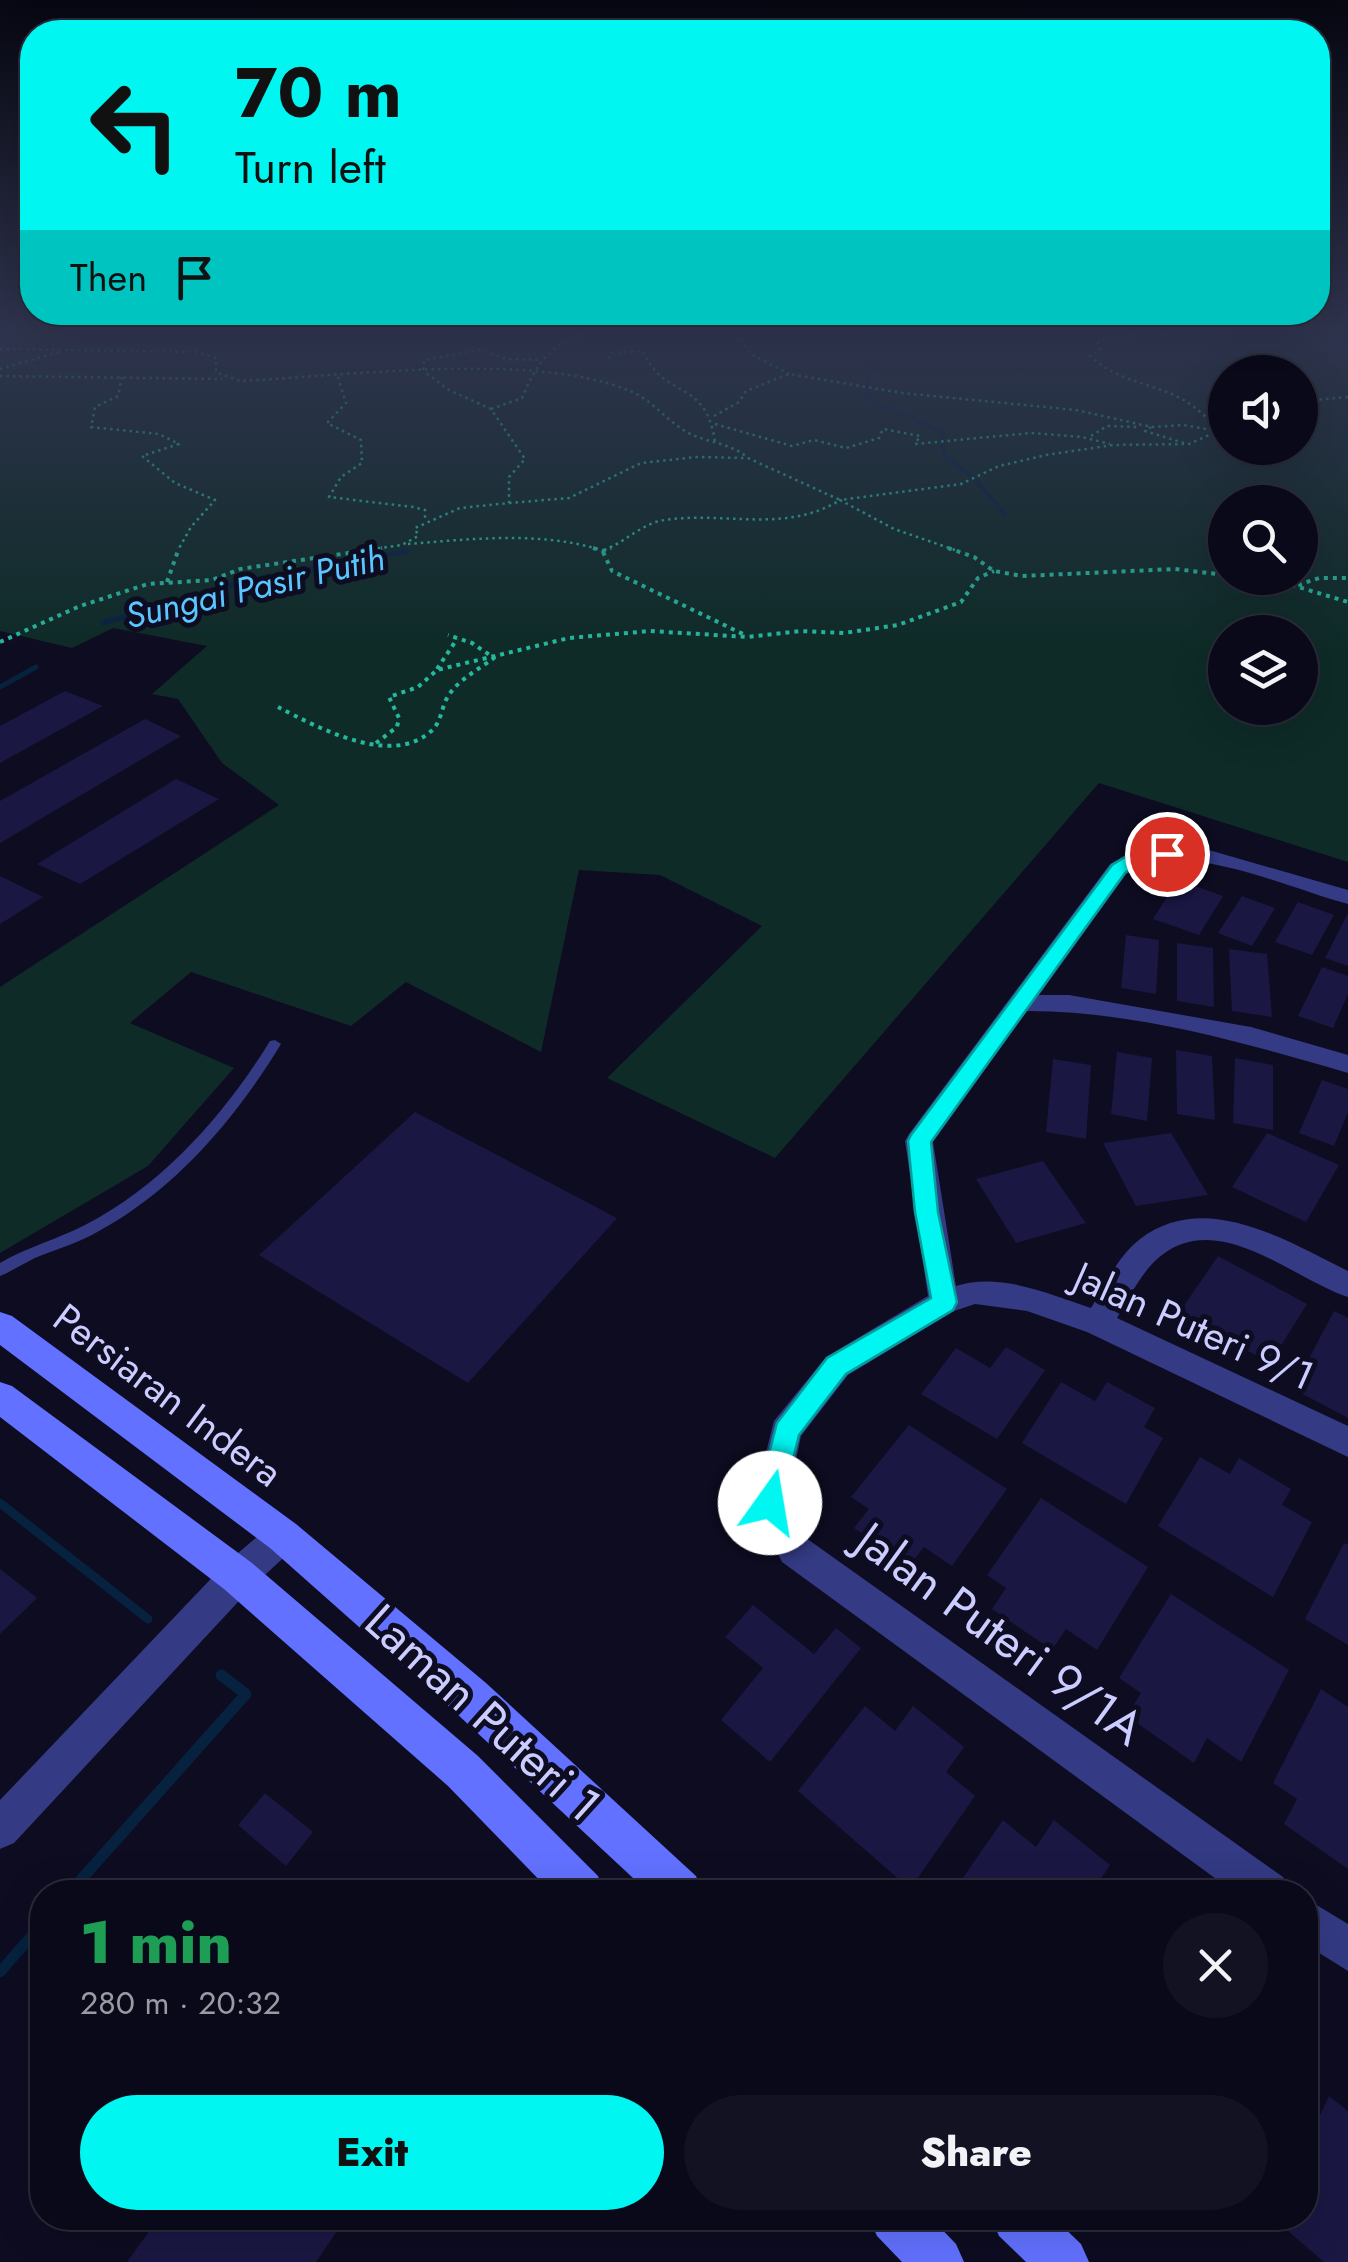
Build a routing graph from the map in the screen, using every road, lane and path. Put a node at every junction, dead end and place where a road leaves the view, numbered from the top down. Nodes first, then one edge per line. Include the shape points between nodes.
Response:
1 (168, 439) edge
2 (358, 439) edge
3 (513, 439) edge
4 (705, 439) edge
5 (715, 439) edge
6 (766, 439) edge
7 (877, 439) edge
8 (918, 439) edge
9 (987, 439) edge
10 (1097, 439) edge
11 (1171, 439) edge
12 (1200, 439) edge
13 (715, 442) junction
14 (1189, 444) junction
15 (1114, 445) junction
16 (748, 458) junction
17 (840, 500) junction
18 (508, 502) junction
19 (425, 520) junction
20 (402, 545) junction
21 (603, 551) junction
22 (994, 570) junction
23 (1208, 573) edge
24 (1318, 578) edge
25 (1348, 578) edge
26 (167, 582) junction
27 (1318, 593) edge
28 (1348, 602) edge
29 (448, 635) dead end
30 (748, 636) junction
31 (457, 638) junction
32 (0, 642) edge
33 (494, 658) junction
34 (436, 670) junction
35 (278, 708) dead end
36 (376, 743) junction
37 (1348, 896) edge
38 (1017, 1003) junction
39 (275, 1044) dead end
40 (1348, 1064) edge
41 (0, 1270) edge
42 (1348, 1285) edge
43 (944, 1302) junction
44 (1098, 1323) junction
45 (0, 1326) edge
46 (0, 1397) edge
47 (1348, 1442) edge
48 (283, 1536) junction
49 (238, 1576) junction
50 (0, 1829) edge
51 (570, 1880) edge
52 (667, 1880) edge
53 (1251, 1880) edge
54 (1318, 1928) edge
55 (1348, 1950) edge
56 (907, 2230) edge
57 (1030, 2230) edge
58 (938, 2262) edge
59 (1063, 2262) edge

1 - 26 path via 178,444 142,456 175,484 215,500 194,519
2 - 19 path via 362,464 341,477 329,496 414,506 425,510
3 - 18 path via 526,459 509,477
4 - 13 path
5 - 13 path
6 - 7 path via 846,448
8 - 9 path via 915,444 941,446
10 - 15 path
11 - 14 path
12 - 14 path
13 - 16 path
14 - 15 path
15 - 17 path via 999,466 962,484
16 - 17 path
16 - 18 path via 641,463 569,498
17 - 21 path via 776,520 660,520
17 - 22 path
18 - 19 path via 484,502
19 - 20 path via 416,528 418,536
20 - 21 path via 494,536
20 - 26 path via 212,580
21 - 30 path via 612,571
22 - 23 path via 1022,576
22 - 30 path via 978,578 961,602 898,625
24 - 25 path
26 - 32 path via 130,588
27 - 28 path
29 - 31 path
30 - 33 path via 634,632 517,647
31 - 33 path
31 - 34 path
33 - 34 path
33 - 36 path via 447,697 428,735
34 - 36 path via 389,698 399,718
35 - 36 path via 332,736
37 - 38 street via 1195,852 1139,856 1118,869
38 - 40 street via 1068,1003 1252,1036
38 - 43 street via 919,1141
39 - 41 lane via 203,1139 146,1190 93,1228
42 - 44 street via 1230,1231 1190,1231 1153,1246
43 - 44 street, Jalan Puteri 9/1 via 992,1294
43 - 53 street, Jalan Puteri 9/1A via 837,1366 786,1431 770,1503 794,1550
44 - 47 street, Jalan Puteri 9/1
45 - 48 main road, Persiaran Indera
46 - 49 main road
48 - 49 street
48 - 52 main road, Laman Puteri 1
49 - 50 street
49 - 51 main road, Laman Puteri 1 via 463,1770
54 - 55 street
56 - 58 main road
57 - 59 main road

